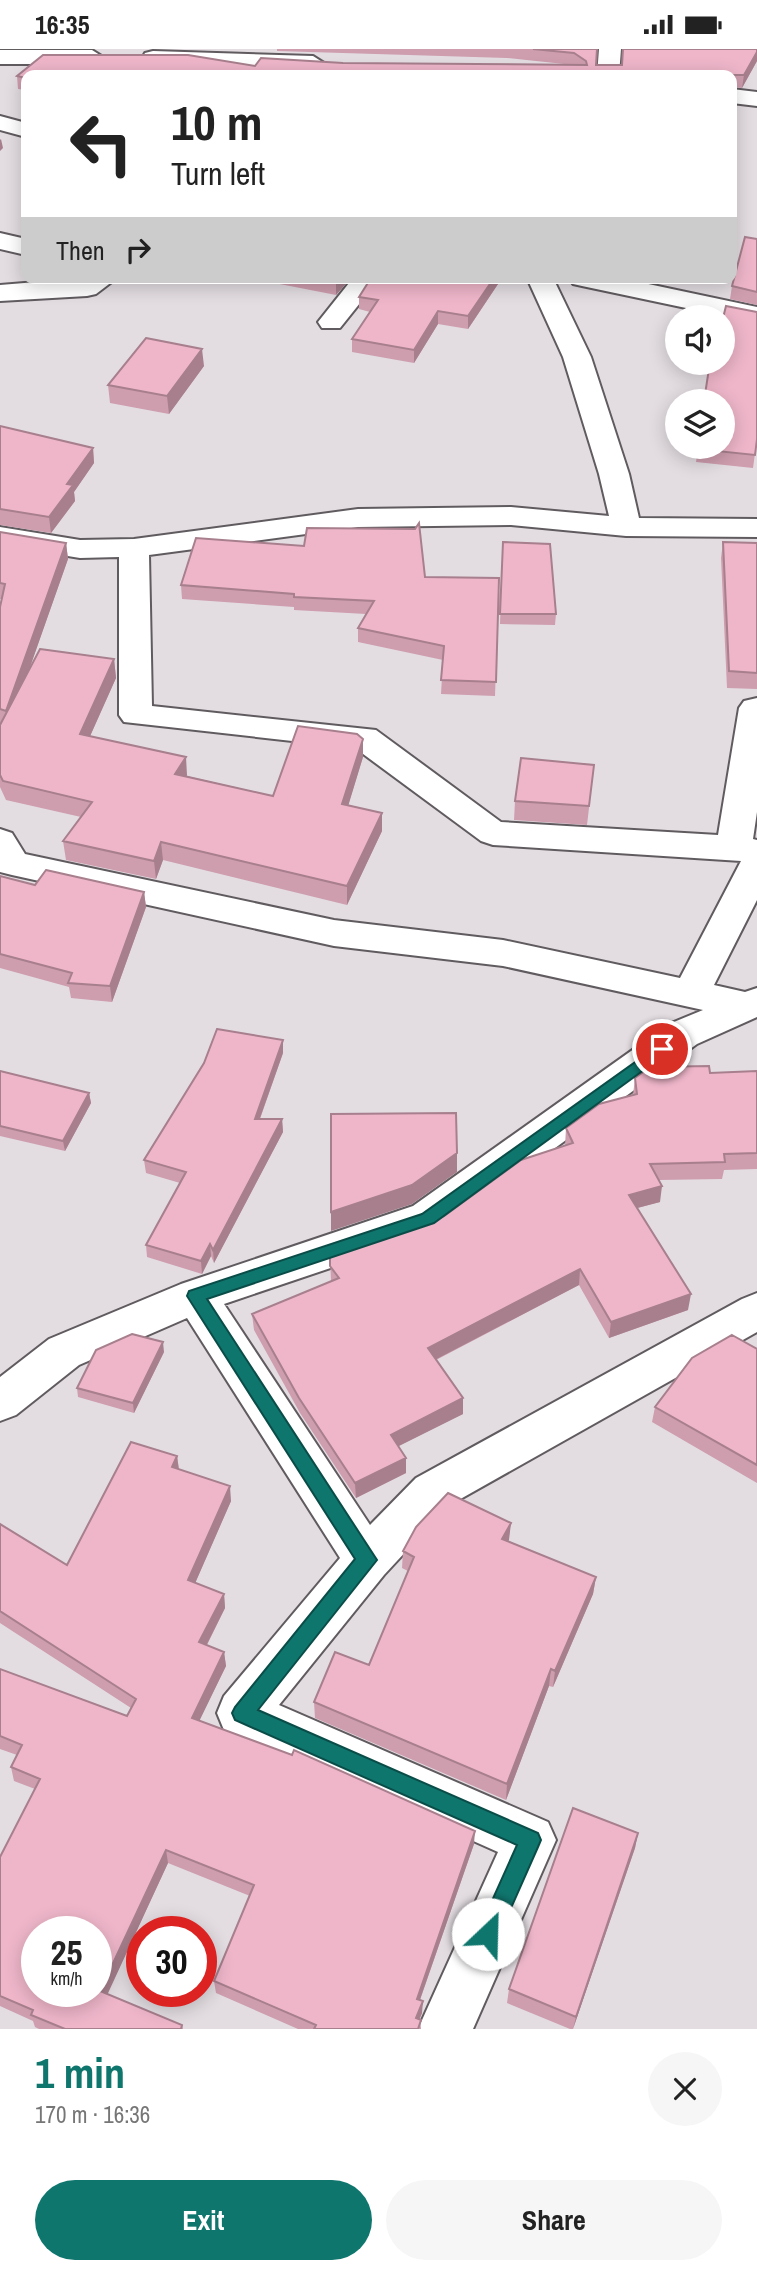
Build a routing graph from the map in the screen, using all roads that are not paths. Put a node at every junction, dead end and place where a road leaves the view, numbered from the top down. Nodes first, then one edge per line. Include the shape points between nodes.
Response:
1 (610, 49) edge
2 (220, 53) edge
3 (0, 57) edge
4 (330, 65) edge
5 (608, 70) edge
6 (737, 97) edge
7 (757, 99) edge
8 (0, 123) edge
9 (21, 129) edge
10 (0, 241) edge
11 (21, 246) edge
12 (94, 284) edge
13 (362, 284) edge
14 (543, 284) edge
15 (611, 284) edge
16 (0, 293) edge
17 (757, 314) edge
18 (331, 321) dead end
19 (626, 527) junction
20 (757, 528) edge
21 (0, 536) edge
22 (134, 548) junction
23 (756, 708) edge
24 (749, 854) edge
25 (4, 860) edge
26 (691, 994) junction
27 (752, 1004) edge
28 (196, 1296) junction
29 (757, 1311) edge
30 (0, 1402) edge
31 (367, 1560) junction
32 (445, 2029) edge

1 - 5 street
2 - 3 street
2 - 4 street
6 - 7 street
8 - 9 street
10 - 11 street
12 - 16 street
13 - 18 street
14 - 19 street via 577,357
15 - 17 street
19 - 20 street
19 - 22 street via 511,516 358,518
21 - 22 street via 80,549
22 - 24 street via 136,715 364,738 493,833
23 - 24 street
24 - 26 street
25 - 26 street via 334,933 503,953
26 - 27 street
27 - 28 street via 683,1034 428,1219
28 - 30 street via 64,1352
28 - 31 street
29 - 31 street via 432,1492
31 - 32 street via 242,1713 530,1840

